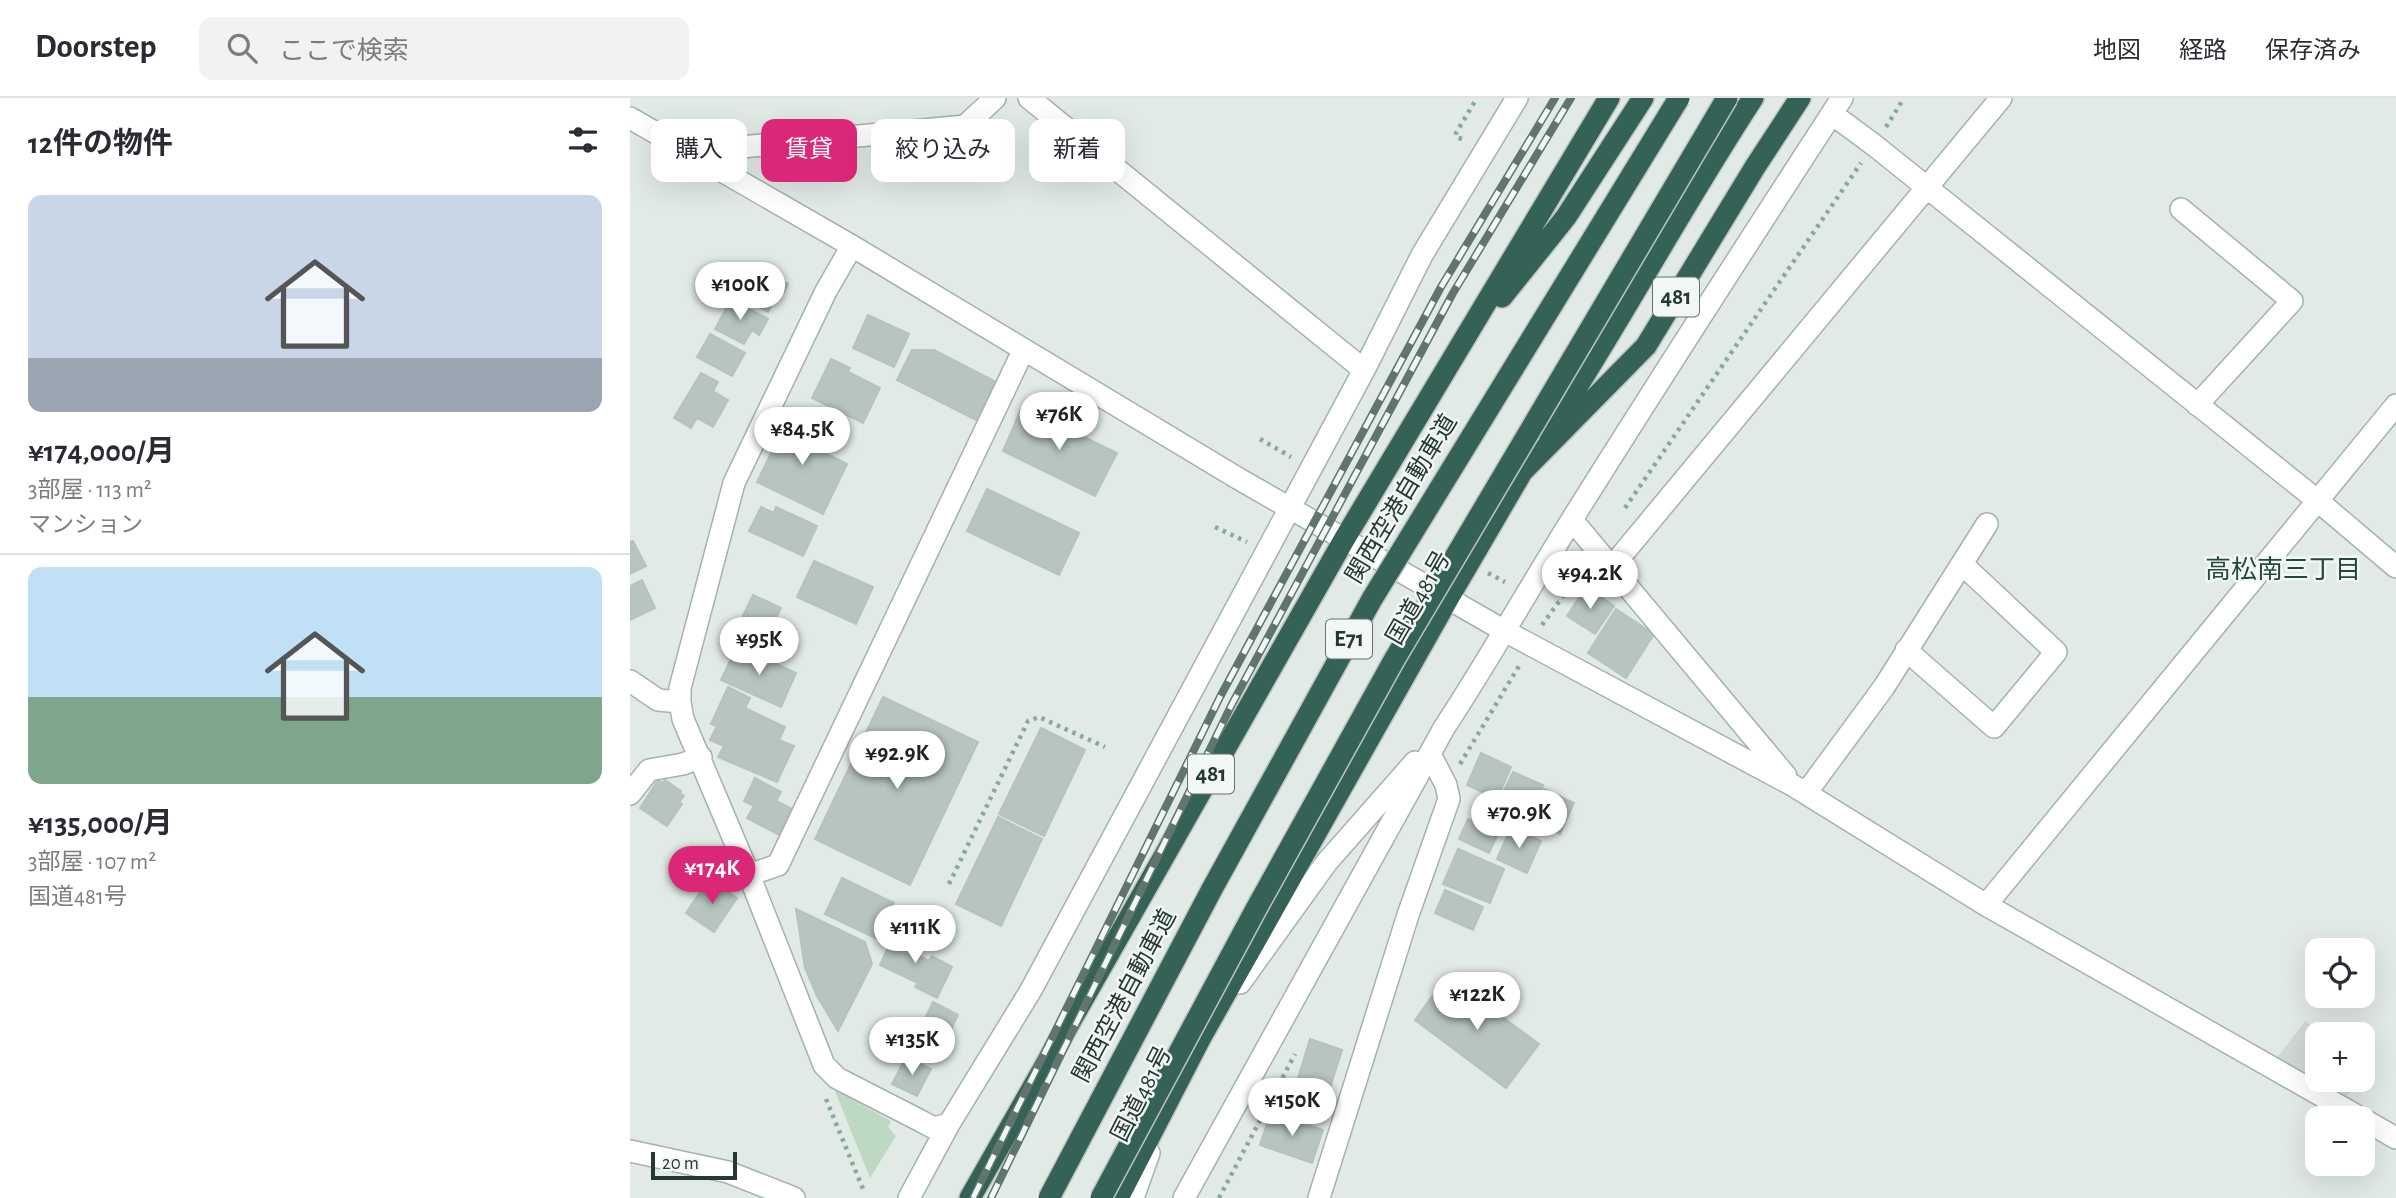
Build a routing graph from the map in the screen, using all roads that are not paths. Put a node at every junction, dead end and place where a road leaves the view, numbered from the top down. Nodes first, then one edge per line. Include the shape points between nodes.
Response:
1 (995, 98) edge
2 (1029, 98) edge
3 (1517, 98) edge
4 (1609, 98) edge
5 (1643, 98) edge
6 (1679, 98) edge
7 (1727, 98) edge
8 (1753, 98) edge
9 (1800, 98) edge
10 (2001, 98) edge
11 (1837, 106) edge
12 (630, 118) edge
13 (651, 130) edge
14 (747, 146) edge
15 (740, 182) edge
16 (1925, 187) junction
17 (2181, 209) dead end
18 (852, 247) junction
19 (1023, 351) junction
20 (1458, 354) junction
21 (1364, 370) junction
22 (2197, 405) junction
23 (2396, 405) edge
24 (1522, 472) junction
25 (2318, 501) junction
26 (1289, 506) junction
27 (1572, 520) junction
28 (1987, 524) dead end
29 (1345, 538) junction
30 (1962, 564) junction
31 (2396, 567) edge
32 (1611, 568) junction
33 (1449, 597) junction
34 (1503, 630) junction
35 (1906, 650) junction
36 (630, 681) edge
37 (680, 702) junction
38 (1444, 728) junction
39 (1430, 754) junction
40 (701, 757) junction
41 (1800, 790) junction
42 (630, 794) edge
43 (749, 875) junction
44 (1986, 905) junction
45 (1201, 1037) junction
46 (1176, 1082) junction
47 (949, 1124) junction
48 (2396, 1138) edge
49 (630, 1151) edge
50 (761, 1192) edge
51 (794, 1198) edge
52 (909, 1198) edge
53 (970, 1198) edge
54 (1049, 1198) edge
55 (1101, 1198) edge
56 (1118, 1198) edge
57 (1133, 1198) edge
58 (1184, 1198) edge
59 (1319, 1198) edge

1 - 14 street via 965,126
2 - 21 street
3 - 21 street via 1422,255
4 - 20 highway, 481
5 - 20 highway, 481 via 1566,217
6 - 54 highway, 関西空港自動車道 / E71, bridge via 1372,599
7 - 55 highway, E71, bridge via 1394,660
8 - 24 highway, 481 via 1599,354
9 - 24 highway, 国道481号 / 481 via 1646,346
10 - 16 street
11 - 16 street via 1874,145
11 - 27 street
12 - 13 street
15 - 18 street
16 - 22 street
16 - 32 street
17 - 22 street via 2292,301
18 - 19 street
18 - 37 street via 734,483
19 - 26 street
19 - 43 street via 778,865
20 - 29 highway, 481
21 - 26 street
22 - 25 street
23 - 25 street
24 - 33 highway, 国道481号 / 481
25 - 31 street
25 - 44 street
26 - 29 street
26 - 47 street via 1031,990
27 - 32 street
27 - 34 street
28 - 30 street
29 - 33 street
29 - 53 highway, 481
30 - 35 street
30 - 35 street via 2056,652 1994,727
32 - 41 street
33 - 34 street
33 - 45 highway, 国道481号 / 481
34 - 38 street
34 - 41 street
35 - 41 street via 1884,687
36 - 37 street via 658,699
37 - 40 street
38 - 39 street
38 - 45 street via 1327,862
39 - 58 street
39 - 59 street via 1449,799
40 - 42 street via 649,770
40 - 43 street
41 - 44 street
43 - 47 street via 824,1065 837,1078 934,1128
44 - 48 street
45 - 46 highway, 国道481号 / 481
46 - 56 highway, 国道481号 / 481
46 - 57 street
47 - 52 street
49 - 50 street via 728,1172
50 - 51 street

